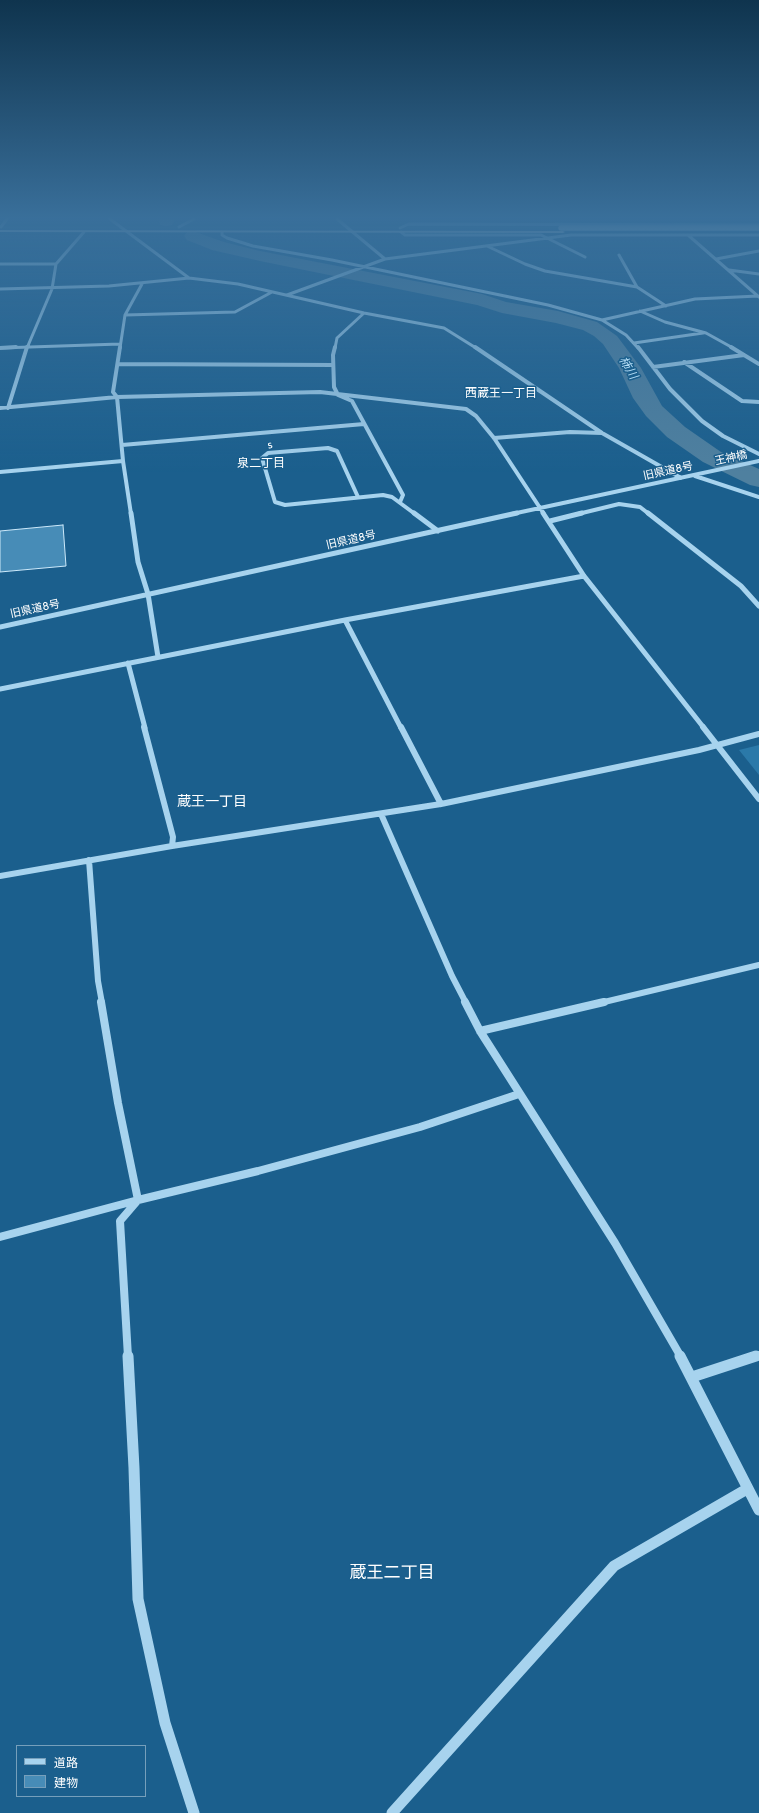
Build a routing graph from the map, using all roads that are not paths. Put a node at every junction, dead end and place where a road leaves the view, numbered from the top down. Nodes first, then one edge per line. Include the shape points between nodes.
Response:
1 (45, 304) edge
2 (131, 304) edge
3 (251, 304) edge
4 (324, 304) edge
5 (542, 304) edge
6 (662, 304) edge
7 (676, 304) edge
8 (666, 306) junction
9 (640, 311) junction
10 (364, 313) junction
11 (125, 315) junction
12 (602, 320) junction
13 (706, 333) junction
14 (634, 343) junction
15 (120, 344) junction
16 (27, 347) junction
17 (0, 348) edge
18 (744, 355) junction
19 (684, 362) junction
20 (118, 364) junction
21 (759, 364) edge
22 (332, 366) junction
23 (653, 367) junction
24 (338, 395) junction
25 (117, 397) junction
26 (759, 402) edge
27 (0, 408) edge
28 (8, 408) junction
29 (364, 424) junction
30 (602, 433) junction
31 (494, 438) junction
32 (122, 445) junction
33 (759, 454) edge
34 (123, 461) junction
35 (759, 461) edge
36 (0, 472) edge
37 (707, 473) joint
38 (694, 475) junction
39 (681, 478) junction
40 (358, 497) junction
41 (759, 498) edge
42 (400, 502) junction
43 (540, 508) junction
44 (550, 521) junction
45 (438, 530) junction
46 (584, 576) junction
47 (148, 594) junction
48 (759, 606) edge
49 (345, 620) junction
50 (0, 627) edge
51 (158, 657) junction
52 (128, 663) junction
53 (0, 689) edge
54 (759, 734) edge
55 (718, 745) junction
56 (759, 799) edge
57 (441, 804) junction
58 (381, 814) junction
59 (172, 846) junction
60 (89, 860) junction
61 (0, 876) edge
62 (759, 965) edge
63 (480, 1032) junction
64 (519, 1094) junction
65 (138, 1200) junction
66 (0, 1238) edge
67 (759, 1355) edge
68 (692, 1377) junction
69 (747, 1489) junction
70 (759, 1510) edge
71 (194, 1813) edge
72 (392, 1813) edge

1 - 16 street
2 - 11 street
3 - 11 street via 236,312
4 - 10 street
5 - 12 street
6 - 8 street
7 - 8 street
8 - 9 street
9 - 12 street
9 - 13 street via 665,322
10 - 22 street via 337,338
10 - 30 street via 429,325 453,333
11 - 15 street
12 - 14 street
13 - 14 street
13 - 18 street
14 - 23 street
15 - 16 street
15 - 20 street
16 - 17 street
16 - 28 street
18 - 19 street
18 - 21 street
19 - 23 street
19 - 26 street via 742,401
20 - 22 street
20 - 25 street via 113,392
22 - 24 street via 334,387
23 - 33 street via 670,389 702,421 723,436
24 - 25 street via 320,392
24 - 29 street via 352,401
24 - 31 street via 466,409 476,416
25 - 28 street
25 - 32 street
27 - 28 street
29 - 32 street
29 - 42 street via 403,495
30 - 31 street via 570,432
30 - 39 street
31 - 43 street
32 - 34 street
34 - 36 street
34 - 47 street via 138,562
35 - 37 street, 王神橋
37 - 38 street, 旧県道8号
38 - 39 street, 旧県道8号
38 - 41 street
39 - 43 street, 旧県道8号
40 - 40 street, s via 285,505 275,502 262,458 268,453 328,448 338,451
40 - 42 street, s via 383,495
42 - 45 street, s
43 - 44 street
43 - 45 street, 旧県道8号
44 - 46 street
44 - 48 street via 620,504 640,507 741,586
45 - 47 street, 旧県道8号
46 - 49 street
46 - 55 street
47 - 50 street, 旧県道8号
47 - 51 street
49 - 51 street
49 - 57 street
51 - 52 street
52 - 53 street
52 - 59 street via 172,837
54 - 55 street
55 - 56 street
55 - 57 street
57 - 58 street
58 - 59 street
58 - 63 street via 452,976
59 - 60 street
60 - 61 street
60 - 65 street via 98,981 118,1104
62 - 63 street
63 - 64 street
64 - 65 street via 420,1127
64 - 68 street via 615,1243
65 - 66 street
65 - 71 street via 120,1221 134,1468 138,1598 165,1723
67 - 68 street
68 - 69 street
69 - 70 street
69 - 72 street via 614,1566

